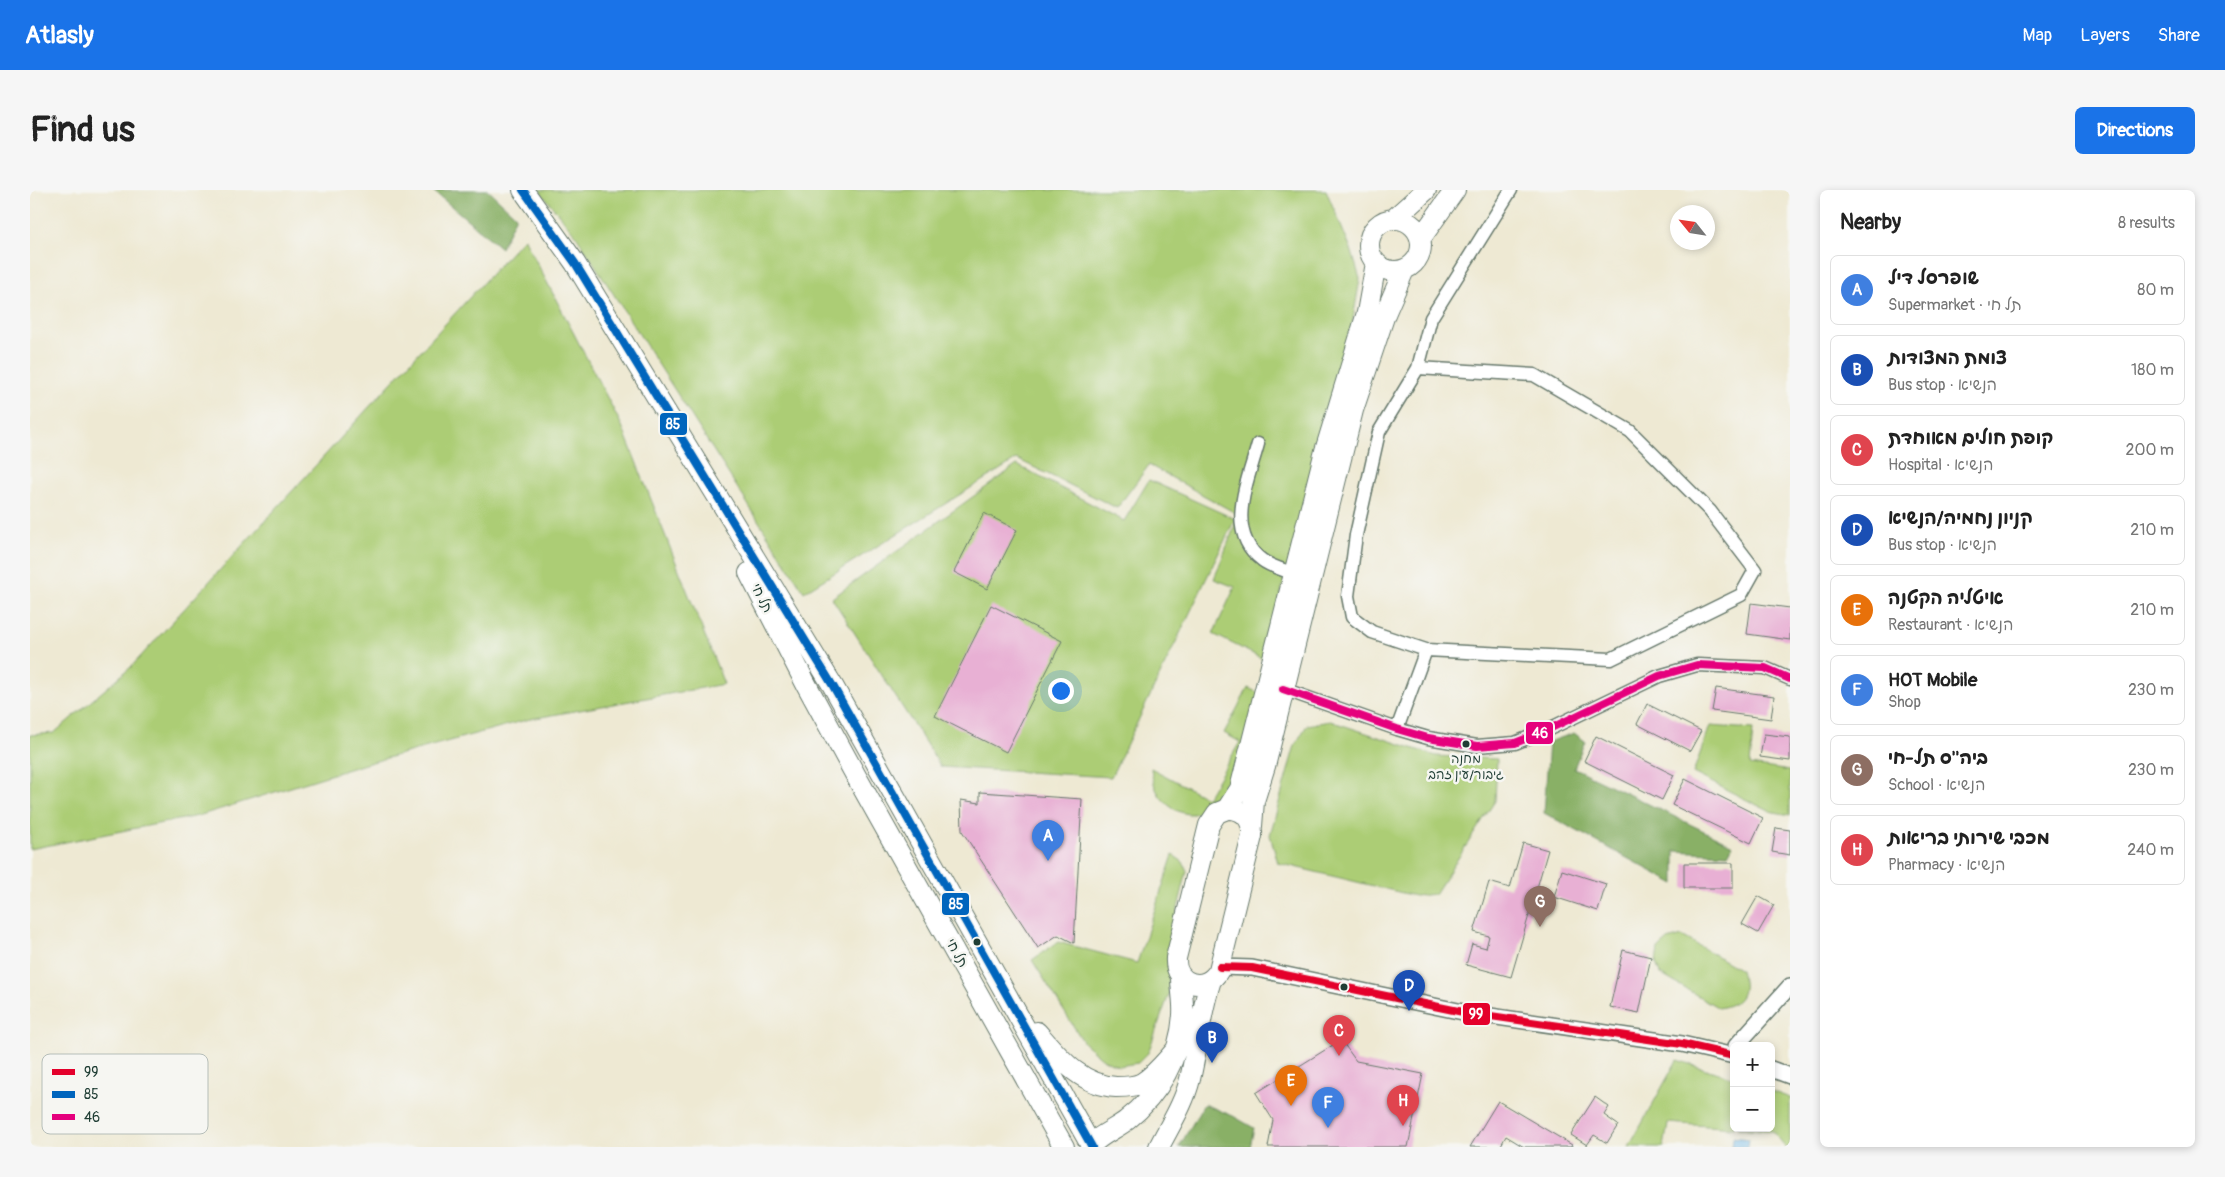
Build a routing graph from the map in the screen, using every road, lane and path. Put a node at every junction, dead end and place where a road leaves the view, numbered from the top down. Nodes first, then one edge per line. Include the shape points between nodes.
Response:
1 (523, 190) edge
2 (1426, 190) edge
3 (1454, 190) edge
4 (1511, 190) edge
5 (1395, 218) junction
6 (1421, 238) junction
7 (1376, 263) junction
8 (1404, 270) junction
9 (1418, 368) junction
10 (684, 444) junction
11 (1258, 444) dead end
12 (1295, 574) junction
13 (1426, 650) junction
14 (1790, 679) edge
15 (1283, 689) junction
16 (1397, 729) junction
17 (1227, 809) junction
18 (1252, 826) junction
19 (1224, 947) junction
20 (1252, 968) junction
21 (1215, 973) junction
22 (1181, 977) junction
23 (1790, 986) edge
24 (1013, 1007) junction
25 (1741, 1042) edge
26 (1175, 1051) junction
27 (1730, 1051) edge
28 (1775, 1070) edge
29 (1790, 1076) edge
30 (1175, 1117) junction
31 (1091, 1146) edge
32 (1064, 1147) edge
33 (1143, 1147) edge
34 (1160, 1147) edge

1 - 10 highway via 574,263
2 - 5 highway
3 - 6 highway
4 - 9 street via 1431,318
5 - 6 highway via 1412,224
5 - 7 highway via 1379,224 1369,239 1369,248
6 - 8 highway via 1420,254
7 - 8 highway via 1389,271
7 - 12 highway via 1367,313 1326,452
8 - 15 highway via 1385,314 1353,410
9 - 13 street via 1379,432 1356,535 1348,596 1352,617 1372,632
9 - 13 street via 1534,374 1630,431 1710,511 1754,570 1741,595 1611,659
10 - 24 highway, תל חי via 833,686
10 - 32 highway, תל חי via 806,684
11 - 12 street via 1241,505 1243,533 1263,562
12 - 17 highway via 1240,789
13 - 16 street
14 - 16 street via 1765,668 1697,665 1660,676 1515,743 1477,746
15 - 16 street
15 - 18 highway via 1254,801
17 - 18 highway via 1246,815
17 - 22 highway via 1218,812 1208,824 1176,958
18 - 19 highway
19 - 20 street
19 - 21 highway
20 - 21 street
20 - 27 street via 1463,1012
21 - 22 highway via 1205,984 1192,984
21 - 30 highway via 1204,1002 1190,1080
22 - 26 highway via 1183,1014
23 - 25 street
24 - 26 highway via 1070,1068 1094,1083 1126,1087 1141,1084
24 - 31 highway, תל חי
26 - 31 highway via 1156,1090 1141,1108
28 - 29 street
30 - 33 highway via 1162,1133
30 - 34 highway

